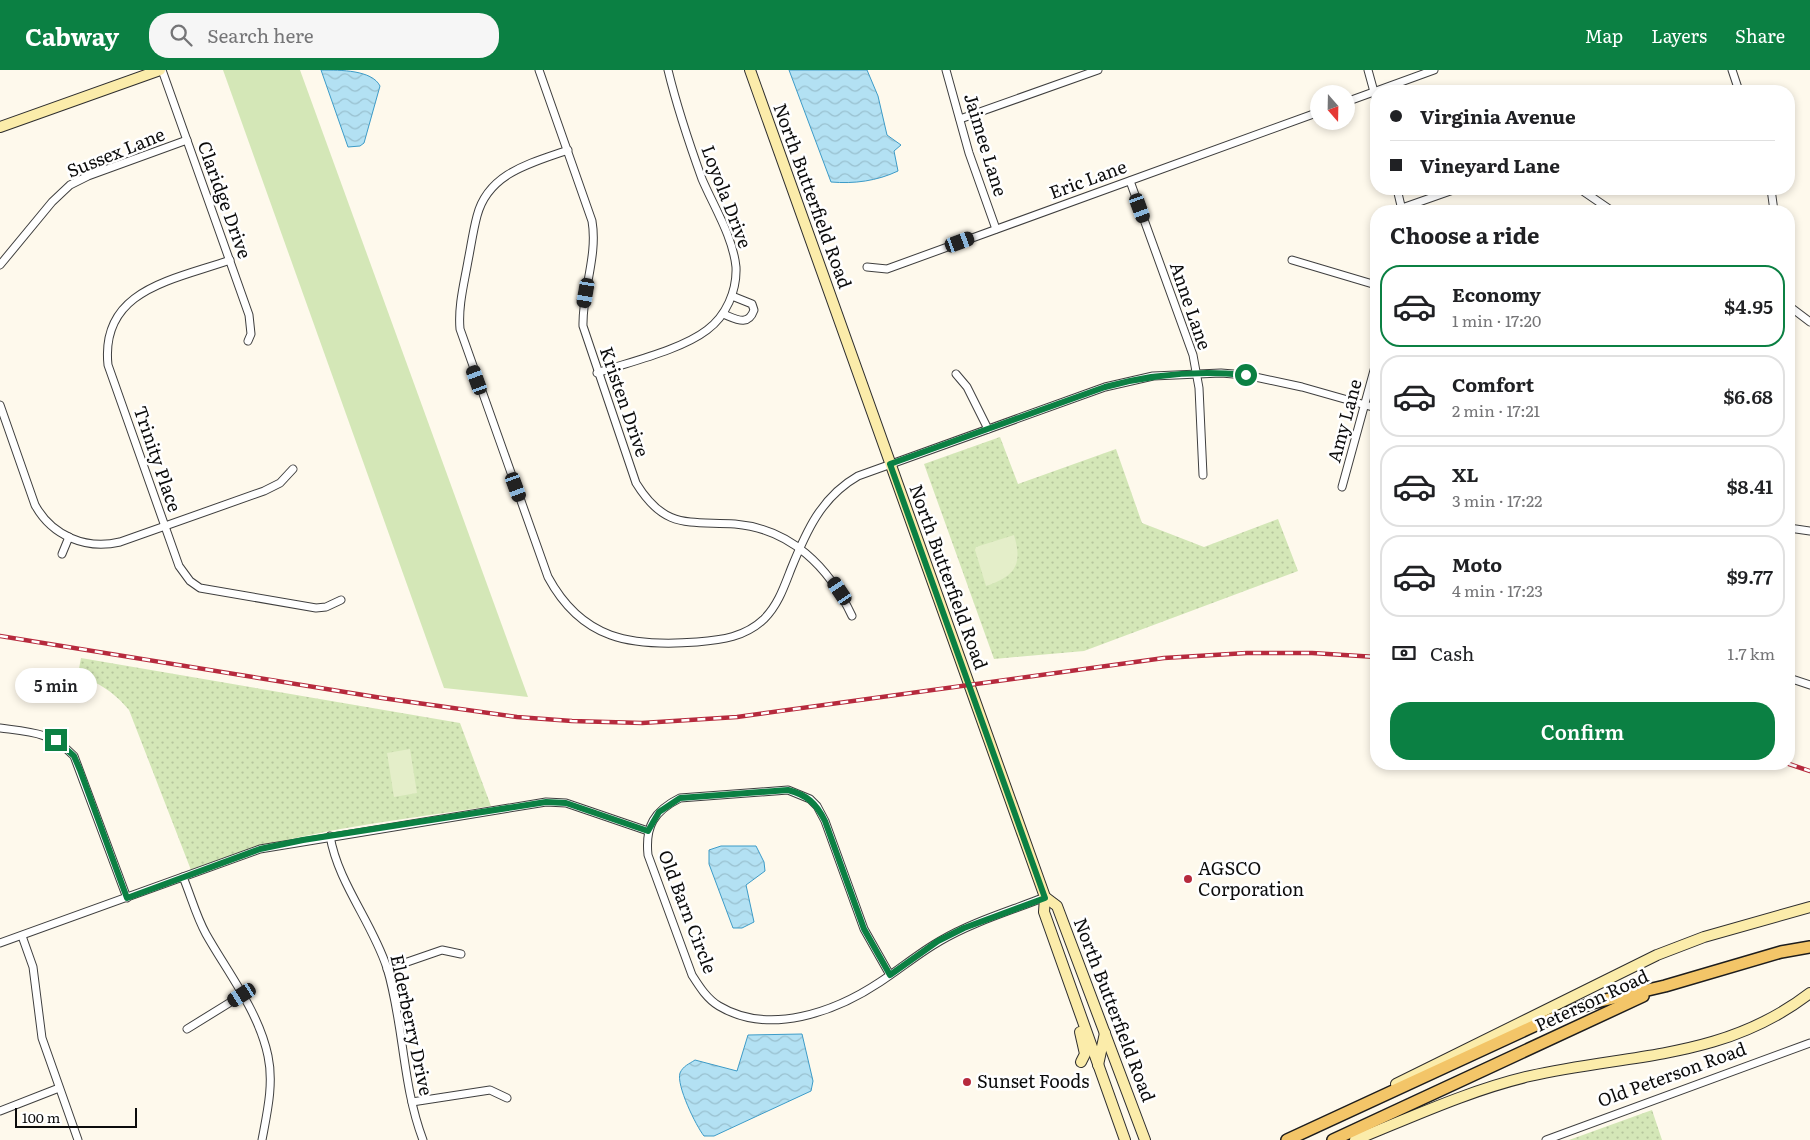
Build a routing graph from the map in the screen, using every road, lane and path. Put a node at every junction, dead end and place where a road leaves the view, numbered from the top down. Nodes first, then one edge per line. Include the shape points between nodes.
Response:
1 (161, 70) edge
2 (539, 70) edge
3 (668, 70) edge
4 (750, 70) edge
5 (946, 70) edge
6 (1098, 70) edge
7 (1368, 70) edge
8 (1434, 70) edge
9 (1732, 70) edge
10 (1373, 85) edge
11 (1399, 85) edge
12 (1737, 85) edge
13 (1370, 96) edge
14 (1355, 100) edge
15 (1310, 115) edge
16 (960, 119) junction
17 (0, 127) edge
18 (187, 140) junction
19 (568, 150) junction
20 (1130, 181) junction
21 (1440, 195) edge
22 (1589, 195) edge
23 (1413, 205) edge
24 (1603, 205) edge
25 (996, 229) junction
26 (230, 260) junction
27 (1292, 260) dead end
28 (0, 266) edge
29 (867, 267) dead end
30 (1370, 283) edge
31 (732, 296) junction
32 (1795, 311) edge
33 (723, 314) junction
34 (1810, 322) edge
35 (248, 342) dead end
36 (597, 373) junction
37 (1197, 373) junction
38 (956, 374) dead end
39 (1370, 385) edge
40 (1365, 404) junction
41 (0, 405) edge
42 (1370, 406) edge
43 (988, 429) junction
44 (890, 464) junction
45 (293, 469) dead end
46 (1203, 474) dead end
47 (1342, 487) dead end
48 (165, 526) junction
49 (1795, 529) edge
50 (1810, 531) edge
51 (69, 537) junction
52 (800, 549) junction
53 (62, 554) dead end
54 (341, 600) dead end
55 (852, 616) dead end
56 (1795, 680) edge
57 (1810, 685) edge
58 (0, 728) edge
59 (648, 831) junction
60 (330, 836) junction
61 (184, 877) junction
62 (127, 898) junction
63 (1045, 898) junction
64 (1810, 907) edge
65 (22, 936) junction
66 (0, 943) edge
67 (1810, 947) edge
68 (461, 954) dead end
69 (1063, 966) junction
70 (387, 969) junction
71 (890, 975) junction
72 (1665, 986) junction
73 (1810, 993) edge
74 (242, 995) junction
75 (187, 1029) dead end
76 (1105, 1033) junction
77 (1810, 1043) edge
78 (1081, 1062) dead end
79 (1098, 1065) junction
80 (59, 1088) junction
81 (507, 1098) dead end
82 (412, 1102) junction
83 (0, 1111) edge
84 (1291, 1138) edge
85 (78, 1140) edge
86 (262, 1140) edge
87 (423, 1140) edge
88 (1124, 1140) edge
89 (1145, 1140) edge
90 (1333, 1140) edge
91 (1355, 1140) edge
92 (1546, 1140) edge

1 - 17 main road
1 - 18 street, Claridge Drive
2 - 19 street, Kristen Drive
3 - 31 street, Loyola Drive via 700,170 732,248 736,269
4 - 44 main road, North Butterfield Road
5 - 16 street, Jaimee Lane
6 - 16 street
7 - 10 street
8 - 11 street
9 - 12 street
13 - 14 street
15 - 20 street, Eric Lane
16 - 25 street, Jaimee Lane
18 - 26 street, Claridge Drive
18 - 28 street, Sussex Lane via 70,185 52,202
19 - 36 street, Kristen Drive via 594,233 582,310 584,335
19 - 52 street via 510,172 484,200 477,215 459,316 464,344 555,590 591,625 624,640 644,644 723,640 752,629 764,618 783,590
20 - 25 street, Eric Lane
20 - 37 street, Anne Lane
21 - 23 street
22 - 24 street
25 - 29 street, Eric Lane via 887,269
26 - 35 street, Claridge Drive via 249,315 251,334
26 - 48 street, Trinity Place via 143,291 123,308 112,324 109,336 108,365
27 - 30 street
31 - 33 street, Loyola Drive
31 - 33 street via 752,304 752,317 739,321
32 - 34 street
33 - 36 street, Loyola Drive via 708,330 685,342
36 - 52 street, Kristen Drive via 636,483 652,505 679,521 753,528 778,536
37 - 40 street via 1246,375
37 - 43 street via 1132,380 1105,387
37 - 46 street, Anne Lane
38 - 43 street via 967,387
39 - 40 street, Amy Lane
40 - 42 street
40 - 47 street, Amy Lane
41 - 51 street via 35,504 48,524
43 - 44 street
44 - 52 street via 842,485 811,522
44 - 63 main road, North Butterfield Road
45 - 48 street via 280,483 264,491
48 - 51 street via 112,544 90,544
48 - 54 street, Trinity Place via 179,566 200,588 316,608
49 - 50 street
51 - 53 street
52 - 55 street, Kristen Drive via 828,574
56 - 57 street
58 - 62 street via 45,735 74,756
59 - 60 street via 566,803 546,802
59 - 71 street, Old Barn Circle via 659,812 680,798 788,790 810,799 825,821 864,929
59 - 71 street, Old Barn Circle via 648,855 692,975 702,991 718,1006 761,1021 779,1020 844,1002
60 - 61 street via 260,849
60 - 70 street, Elderberry Drive via 338,868 368,923
61 - 62 street
61 - 74 street via 201,924
62 - 65 street
63 - 69 main road, North Butterfield Road via 1044,912
63 - 71 street, Old Barn Circle via 964,928 938,941
63 - 76 main road, North Butterfield Road via 1057,906
64 - 84 main road, Peterson Road via 1704,937 1657,955
65 - 66 street
65 - 80 street via 33,967 40,1030
67 - 72 main road via 1772,954
68 - 70 street via 442,950
69 - 78 main road via 1063,978 1085,1054
69 - 79 main road, North Butterfield Road
70 - 82 street, Elderberry Drive
72 - 84 main road, Peterson Road via 1592,1003 1536,1025
72 - 90 main road, Peterson Road
73 - 91 main road via 1772,1018 1710,1044 1527,1077 1441,1105
74 - 75 street
74 - 86 street via 254,1015 268,1057 270,1094
76 - 79 main road
76 - 89 main road, North Butterfield Road
77 - 92 street, Old Peterson Road
79 - 88 main road, North Butterfield Road
80 - 83 street
80 - 85 street
81 - 82 street via 490,1090
82 - 87 street, Elderberry Drive

